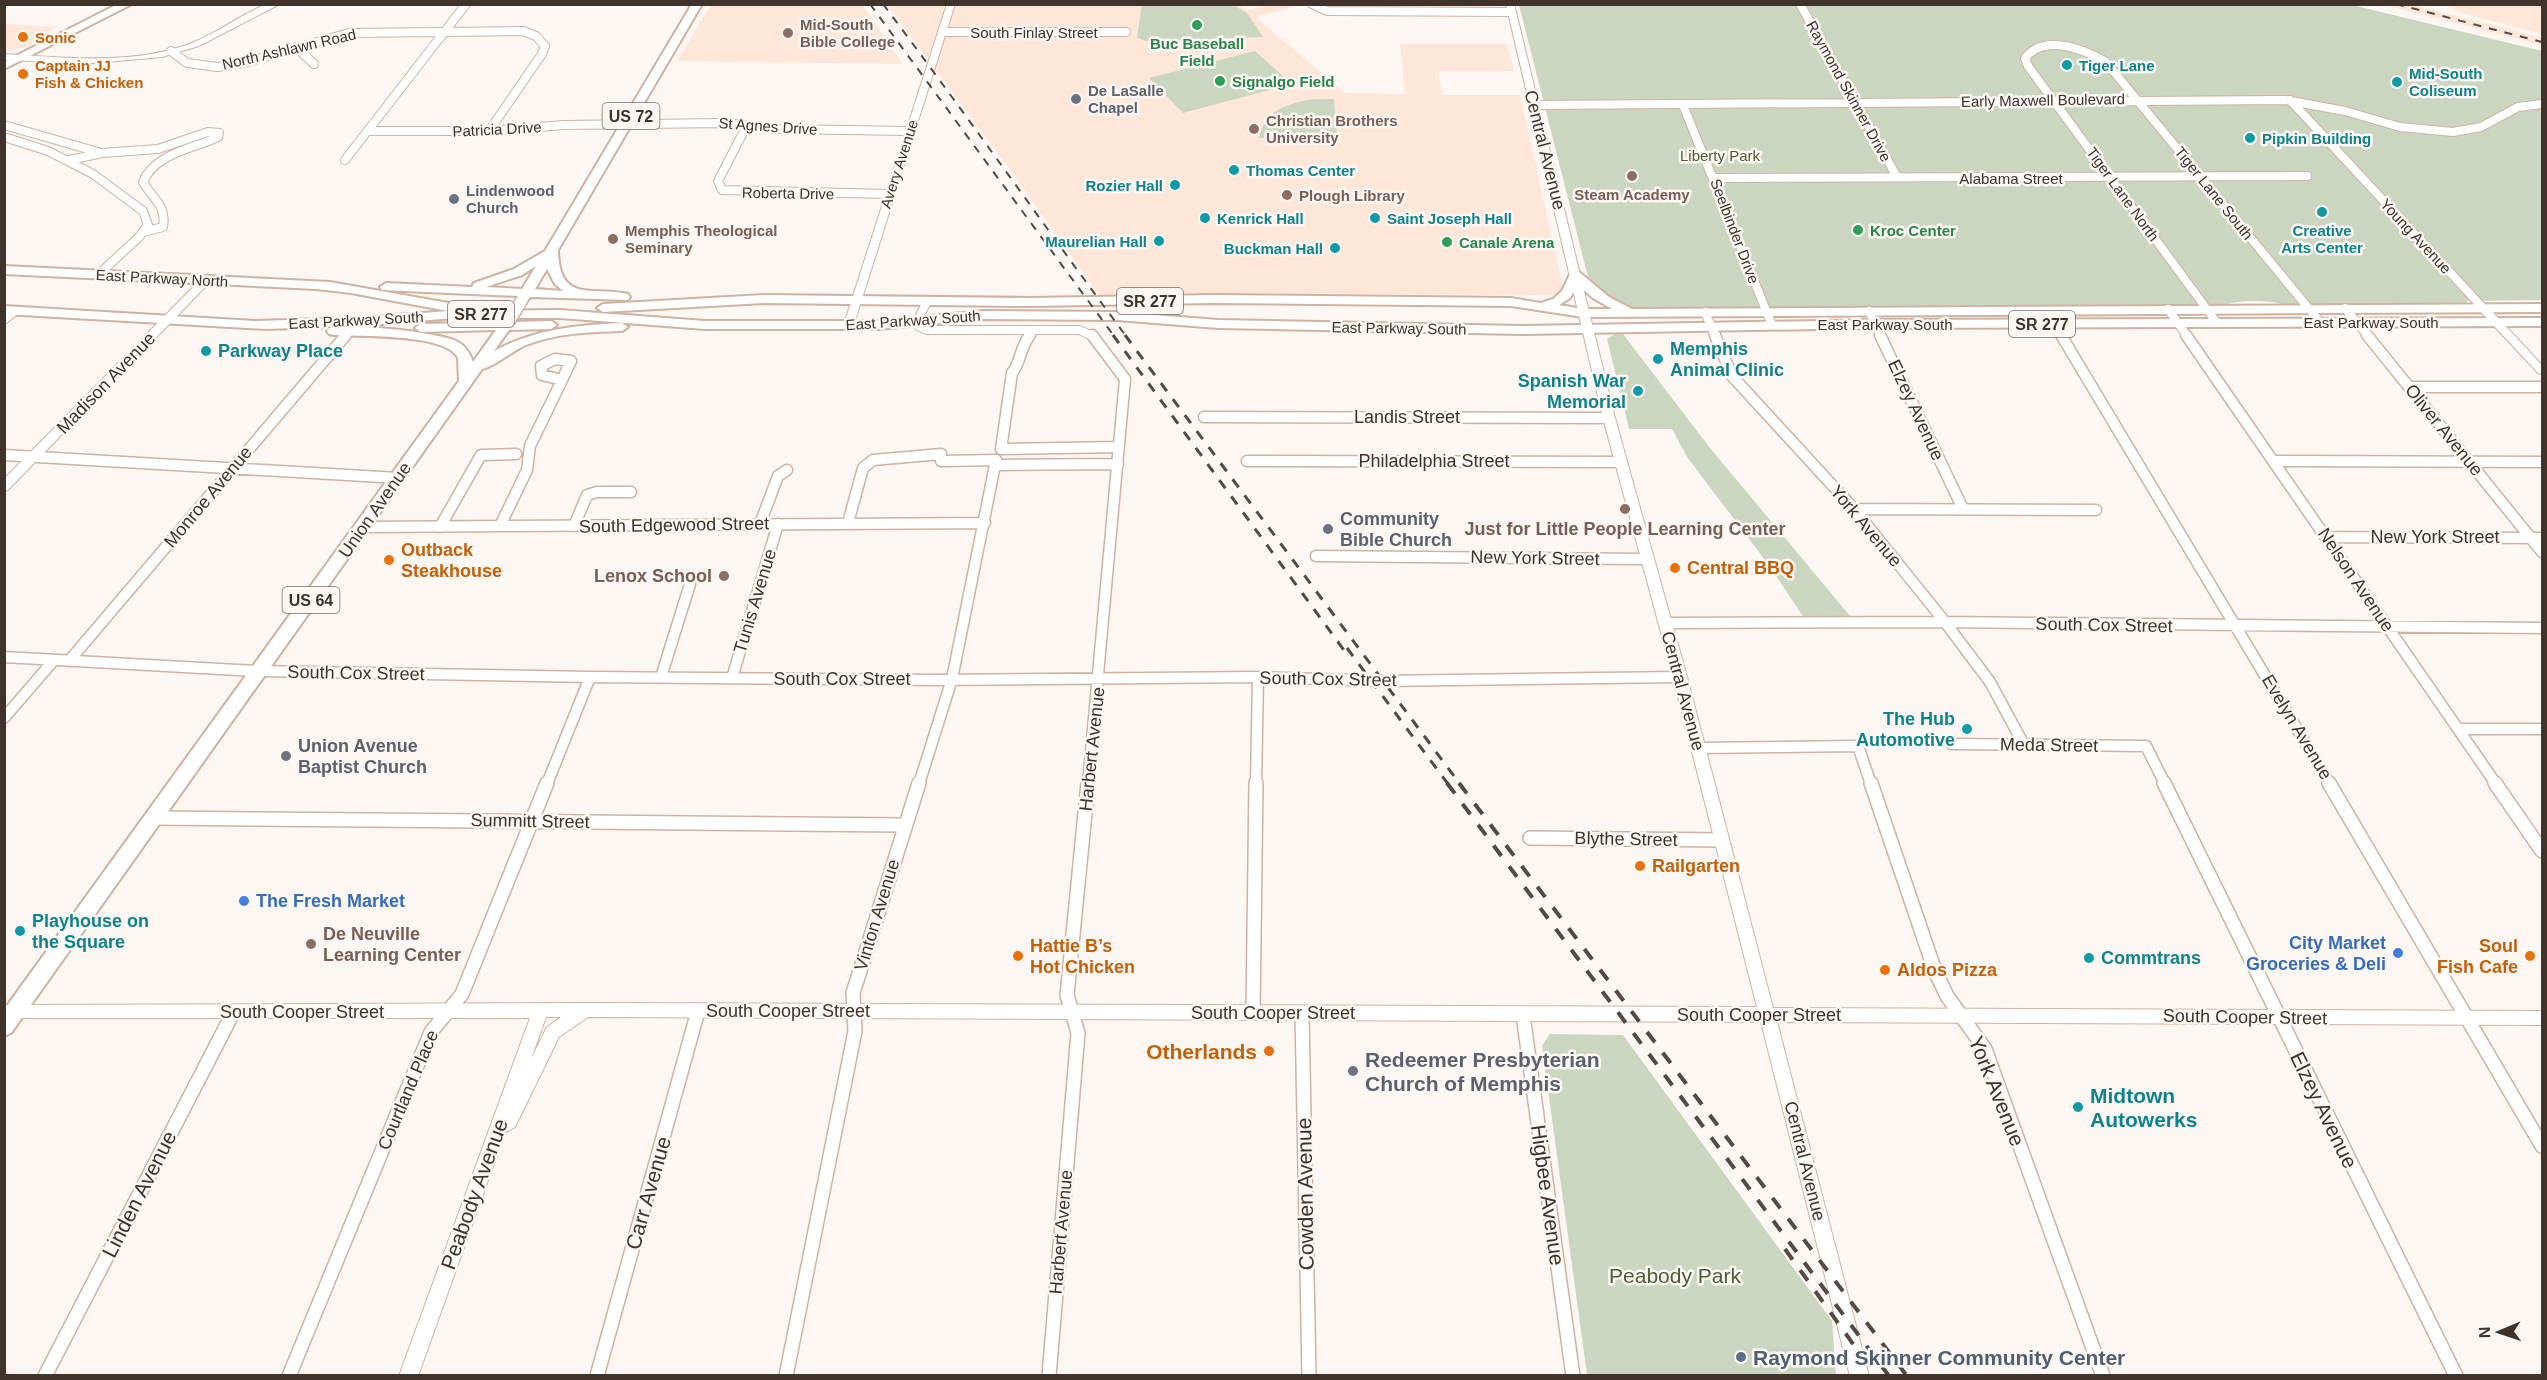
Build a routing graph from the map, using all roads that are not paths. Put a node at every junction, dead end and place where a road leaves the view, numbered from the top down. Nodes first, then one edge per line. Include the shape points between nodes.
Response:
1 (127, 4) edge
2 (263, 4) edge
3 (276, 4) edge
4 (466, 4) edge
5 (697, 4) edge
6 (951, 4) edge
7 (1312, 4) edge
8 (1800, 4) edge
9 (1511, 8) edge
10 (447, 32) junction
11 (942, 32) junction
12 (1126, 32) dead end
13 (296, 47) junction
14 (171, 51) junction
15 (4, 57) edge
16 (22, 57) junction
17 (314, 64) dead end
18 (2108, 65) joint
19 (4, 66) edge
20 (2137, 99) junction
21 (2053, 100) junction
22 (2290, 100) junction
23 (1856, 103) junction
24 (2542, 104) edge
25 (1534, 105) junction
26 (1683, 105) junction
27 (626, 123) junction
28 (4, 125) edge
29 (746, 127) junction
30 (489, 131) junction
31 (909, 131) junction
32 (368, 132) junction
33 (4, 137) edge
34 (102, 153) junction
35 (70, 160) junction
36 (345, 160) dead end
37 (2307, 176) dead end
38 (1897, 177) junction
39 (2200, 177) junction
40 (1715, 178) junction
41 (2111, 178) junction
42 (890, 194) junction
43 (143, 232) junction
44 (552, 249) junction
45 (4, 270) edge
46 (98, 275) junction
47 (1575, 275) junction
48 (206, 280) junction
49 (319, 286) junction
50 (454, 290) junction
51 (524, 296) junction
52 (591, 296) junction
53 (858, 299) junction
54 (715, 301) junction
55 (927, 301) junction
56 (1538, 306) junction
57 (2345, 308) junction
58 (2168, 309) junction
59 (2207, 309) junction
60 (2308, 309) junction
61 (2484, 309) junction
62 (2542, 309) edge
63 (10, 310) edge
64 (1869, 311) junction
65 (2047, 311) junction
66 (1641, 312) junction
67 (1705, 312) junction
68 (1583, 313) junction
69 (168, 319) junction
70 (1769, 319) junction
71 (4, 320) edge
72 (2319, 321) junction
73 (917, 322) junction
74 (2356, 322) junction
75 (2497, 322) junction
76 (2542, 322) edge
77 (2178, 323) junction
78 (2217, 323) junction
79 (257, 324) junction
80 (507, 324) junction
81 (849, 324) junction
82 (1875, 324) junction
83 (2055, 324) junction
84 (705, 325) junction
85 (643, 326) junction
86 (1711, 326) junction
87 (300, 327) junction
88 (1034, 330) junction
89 (1587, 330) junction
90 (348, 333) junction
91 (2542, 371) edge
92 (469, 377) junction
93 (562, 380) dead end
94 (2410, 387) junction
95 (2542, 387) edge
96 (1204, 417) dead end
97 (1609, 418) junction
98 (1119, 447) junction
99 (4, 454) edge
100 (516, 454) dead end
101 (34, 456) junction
102 (997, 458) junction
103 (2273, 460) junction
104 (1247, 461) dead end
105 (2469, 461) junction
106 (1621, 462) junction
107 (2542, 462) edge
108 (1118, 464) junction
109 (234, 468) junction
110 (787, 470) dead end
111 (398, 478) junction
112 (4, 487) edge
113 (631, 492) dead end
114 (1854, 509) junction
115 (1963, 509) junction
116 (2096, 510) dead end
117 (848, 523) junction
118 (760, 524) junction
119 (778, 524) junction
120 (984, 524) junction
121 (500, 526) junction
122 (574, 526) junction
123 (363, 527) junction
124 (440, 527) junction
125 (2327, 537) junction
126 (2531, 538) junction
127 (2542, 538) edge
128 (2542, 552) edge
129 (1316, 556) dead end
130 (1647, 559) junction
131 (690, 584) dead end
132 (1945, 622) junction
133 (1665, 623) junction
134 (2237, 627) junction
135 (2388, 627) junction
136 (2542, 628) edge
137 (4, 657) edge
138 (54, 660) junction
139 (69, 662) junction
140 (258, 671) junction
141 (590, 677) junction
142 (661, 677) junction
143 (1099, 677) junction
144 (1258, 677) junction
145 (1680, 677) junction
146 (732, 678) junction
147 (952, 679) junction
148 (4, 718) edge
149 (2458, 729) junction
150 (2542, 729) edge
151 (1951, 744) dead end
152 (2024, 745) junction
153 (2146, 746) joint
154 (1698, 748) junction
155 (155, 818) junction
156 (533, 821) junction
157 (904, 825) junction
158 (1530, 838) dead end
159 (1722, 840) junction
160 (2542, 850) edge
161 (587, 1010) junction
162 (698, 1011) junction
163 (854, 1011) junction
164 (446, 1012) junction
165 (540, 1012) junction
166 (1074, 1012) junction
167 (1253, 1012) junction
168 (233, 1013) junction
169 (1302, 1013) junction
170 (1523, 1015) junction
171 (1768, 1016) junction
172 (1962, 1016) junction
173 (8, 1017) edge
174 (2278, 1018) junction
175 (2469, 1018) junction
176 (2542, 1018) edge
177 (497, 1130) junction
178 (2542, 1146) edge
179 (45, 1376) edge
180 (289, 1376) edge
181 (408, 1376) edge
182 (597, 1376) edge
183 (786, 1376) edge
184 (1049, 1376) edge
185 (1309, 1376) edge
186 (1573, 1376) edge
187 (1860, 1376) edge
188 (2103, 1376) edge
189 (2456, 1376) edge

1 - 16 main road
2 - 14 main road
3 - 14 main road via 193,45
4 - 10 street
5 - 27 main road, Union Avenue / US 72
6 - 11 main road, Avery Avenue
7 - 9 street via 1327,11
8 - 23 street, Raymond Skinner Drive
9 - 25 main road, Central Avenue
10 - 13 street, North Ashlawn Road via 349,33
10 - 30 street, North Ashlawn Road via 523,31 541,39 545,46
10 - 32 street
11 - 12 street, South Finlay Street
11 - 31 main road, Avery Avenue
13 - 14 street, North Ashlawn Road via 217,67 187,63
13 - 17 street
14 - 16 main road via 118,60
15 - 16 main road
16 - 19 main road
18 - 20 street, Tiger Lane South
18 - 21 street, Tiger Lane North via 2086,51 2053,46 2029,52 2025,58 2028,66
20 - 21 street, Early Maxwell Boulevard
20 - 22 street, Early Maxwell Boulevard
20 - 39 street, Tiger Lane South
21 - 23 street, Early Maxwell Boulevard
21 - 41 street, Tiger Lane North
22 - 24 street, Early Maxwell Boulevard via 2400,127 2453,132 2481,127 2518,107
22 - 61 street, Young Avenue
23 - 26 street, Early Maxwell Boulevard
23 - 38 street, Raymond Skinner Drive
25 - 26 street, Early Maxwell Boulevard
25 - 47 main road, Central Avenue
26 - 40 street, Seelbinder Drive
27 - 29 street, St Agnes Drive via 723,123
27 - 30 street, Patricia Drive
27 - 44 main road, Union Avenue / US 72
28 - 34 street
29 - 31 street, St Agnes Drive
29 - 42 street, Roberta Drive via 718,181 722,190
30 - 32 street, Patricia Drive
31 - 42 main road, Avery Avenue
32 - 36 street
33 - 35 street
34 - 35 street
34 - 43 street via 158,149 208,132 219,133 219,137 192,146 146,173 143,182 160,200 165,220 163,227
35 - 43 street via 143,212 148,225
37 - 39 street, Alabama Street
38 - 40 street, Alabama Street
38 - 41 street, Alabama Street
39 - 41 street, Alabama Street
39 - 60 street, Tiger Lane South
40 - 70 street, Seelbinder Drive
41 - 59 street, Tiger Lane North
42 - 53 main road, Avery Avenue
43 - 46 street
44 - 50 main road via 497,281
44 - 51 main road, Union Avenue / US 72
44 - 52 main road via 551,264 561,286
45 - 46 main road, East Parkway North
46 - 48 main road, East Parkway North
47 - 56 main road via 1571,289 1560,302
47 - 66 main road via 1614,307
47 - 68 main road, Central Avenue
48 - 49 main road, East Parkway North
48 - 69 main road, Madison Avenue
49 - 50 main road
49 - 54 main road, East Parkway South via 451,307 594,308
50 - 51 main road
51 - 52 main road
51 - 80 main road, Union Avenue / US 64, bridge
52 - 54 main road
53 - 54 main road, East Parkway South / SR 277
53 - 55 main road, East Parkway South / SR 277
53 - 81 main road, Avery Avenue
55 - 56 main road, East Parkway South / SR 277 via 1215,299 1505,302
55 - 73 street
56 - 68 main road, East Parkway South / SR 277
57 - 60 main road, East Parkway South / SR 277
57 - 61 main road, East Parkway South / SR 277
57 - 74 street, Oliver Avenue
58 - 59 main road, East Parkway South / SR 277
58 - 65 main road, East Parkway South / SR 277
58 - 77 street, Nelson Avenue
59 - 60 main road, East Parkway South / SR 277
59 - 78 street, Tiger Lane North
60 - 72 street, Tiger Lane South
61 - 62 main road, East Parkway South / SR 277
61 - 75 main road, Young Avenue
63 - 69 main road
63 - 71 street
64 - 65 main road, East Parkway South / SR 277
64 - 70 main road, East Parkway South / SR 277
64 - 82 street, Elzey Avenue
65 - 83 street, Evelyn Avenue
66 - 67 main road, East Parkway South / SR 277
66 - 68 main road, East Parkway South / SR 277
67 - 70 main road, East Parkway South / SR 277
67 - 86 street, York Avenue
68 - 89 main road, Central Avenue
69 - 79 main road
69 - 101 main road, Madison Avenue
70 - 82 main road, East Parkway South / SR 277
70 - 86 main road, East Parkway South / SR 277
72 - 74 main road, East Parkway South / SR 277
72 - 78 main road, East Parkway South / SR 277
73 - 81 main road, East Parkway South / SR 277
73 - 88 street, Harbert Avenue via 927,330
73 - 89 main road, East Parkway South / SR 277 via 984,315 1106,316 1218,324
74 - 75 main road, East Parkway South / SR 277
74 - 94 street, Oliver Avenue
75 - 76 main road, East Parkway South / SR 277
75 - 91 main road, Young Avenue
77 - 78 main road, East Parkway South / SR 277
77 - 83 main road, East Parkway South / SR 277
77 - 103 street, Nelson Avenue
79 - 84 main road, East Parkway South / SR 277 via 337,323 455,314 560,314
79 - 87 main road
80 - 85 main road
80 - 87 main road via 399,329
80 - 92 main road, Union Avenue / US 64
81 - 84 main road, East Parkway South / SR 277
82 - 83 main road, East Parkway South / SR 277
82 - 115 street, Elzey Avenue
83 - 134 street, Evelyn Avenue
84 - 85 main road
85 - 92 main road via 544,333 491,358
86 - 89 main road, East Parkway South / SR 277
86 - 114 street, York Avenue via 1732,376
87 - 90 main road
88 - 98 street, Harbert Avenue via 1079,330 1092,335 1119,368 1125,379
88 - 102 street, Vinton Avenue via 1023,343 1012,373
89 - 97 main road, Central Avenue
90 - 92 main road via 430,337 449,342 460,349
90 - 109 street, Monroe Avenue
92 - 111 main road, Union Avenue / US 64
93 - 121 street via 530,446 527,470
94 - 95 street
94 - 105 street, Oliver Avenue
96 - 97 street, Landis Street
97 - 106 main road, Central Avenue
98 - 102 street
98 - 108 street, Harbert Avenue
99 - 101 street
100 - 124 street via 481,455
101 - 109 street
101 - 112 main road, Madison Avenue
102 - 108 street
102 - 117 street via 873,460 863,468
102 - 120 street, Vinton Avenue
103 - 105 street
103 - 125 street, Nelson Avenue
104 - 106 street, Philadelphia Street
105 - 107 street
105 - 126 street, Oliver Avenue
106 - 130 main road, Central Avenue
108 - 143 street, Harbert Avenue
109 - 111 street
109 - 139 street, Monroe Avenue
110 - 118 street via 778,476
111 - 123 main road, Union Avenue / US 64
113 - 122 street via 587,495
114 - 115 street
114 - 132 street, York Avenue
115 - 116 street
117 - 119 street, South Edgewood Street
117 - 120 street, South Edgewood Street
118 - 119 street, South Edgewood Street
118 - 122 street, South Edgewood Street
119 - 146 street, Tunis Avenue
120 - 147 street, Vinton Avenue
121 - 122 street, South Edgewood Street
121 - 124 street, South Edgewood Street
123 - 124 street, South Edgewood Street
123 - 140 main road, Union Avenue / US 64
125 - 126 street, New York Street
125 - 135 street, Nelson Avenue
126 - 127 street, New York Street
126 - 128 street, Oliver Avenue
129 - 130 street, New York Street
130 - 133 main road, Central Avenue
131 - 142 street
132 - 133 street, South Cox Street
132 - 134 street, South Cox Street
132 - 152 street, York Avenue via 1990,682
133 - 145 main road, Central Avenue
134 - 135 street, South Cox Street
134 - 175 street, Evelyn Avenue
135 - 136 street, South Cox Street
135 - 149 street, Nelson Avenue
137 - 138 street, South Cox Street
138 - 139 street, South Cox Street
138 - 148 street
139 - 140 street, South Cox Street
140 - 141 street, South Cox Street
140 - 155 main road, Union Avenue / US 64
141 - 142 street, South Cox Street
141 - 156 street, Courtland Place
142 - 146 street, South Cox Street
143 - 144 street, South Cox Street
143 - 147 street, South Cox Street
143 - 166 street, Harbert Avenue via 1067,995
144 - 145 street, South Cox Street via 1382,681
144 - 167 street
145 - 154 main road, Central Avenue
146 - 147 street, South Cox Street
147 - 157 street, Vinton Avenue
149 - 150 street
149 - 160 street, Nelson Avenue
151 - 152 street, Meda Street
152 - 153 street, Meda Street
153 - 174 street, Elzey Avenue
154 - 159 main road, Central Avenue
154 - 172 street, York Avenue via 1857,746 1935,971
155 - 156 street, Summitt Street
155 - 173 main road, Union Avenue / US 64
156 - 157 street, Summitt Street
156 - 164 street, Courtland Place via 462,993
157 - 163 street, Vinton Avenue via 853,993
158 - 159 street, Blythe Street
159 - 171 main road, Central Avenue
161 - 162 main road, South Cooper Street
161 - 165 main road, South Cooper Street
161 - 177 main road via 553,1032 509,1121
162 - 163 main road, South Cooper Street
162 - 182 street, Carr Avenue
163 - 166 main road, South Cooper Street
163 - 183 street, Vinton Avenue via 855,1031
164 - 165 main road, South Cooper Street
164 - 168 main road, South Cooper Street
164 - 180 street, Courtland Place via 431,1032
165 - 177 main road, Peabody Avenue
166 - 167 main road, South Cooper Street
166 - 184 street, Harbert Avenue via 1078,1033
167 - 169 main road, South Cooper Street
168 - 173 main road, South Cooper Street
168 - 179 street, Linden Avenue
169 - 170 main road, South Cooper Street
169 - 185 street, Cowden Avenue
170 - 171 main road, South Cooper Street
170 - 186 street, Higbee Avenue
171 - 172 main road, South Cooper Street
171 - 187 main road, Central Avenue
172 - 174 main road, South Cooper Street
172 - 188 street, York Avenue via 1985,1049
174 - 175 main road, South Cooper Street
174 - 189 street, Elzey Avenue
175 - 176 main road, South Cooper Street
175 - 178 street, Evelyn Avenue
177 - 181 main road, Peabody Avenue

